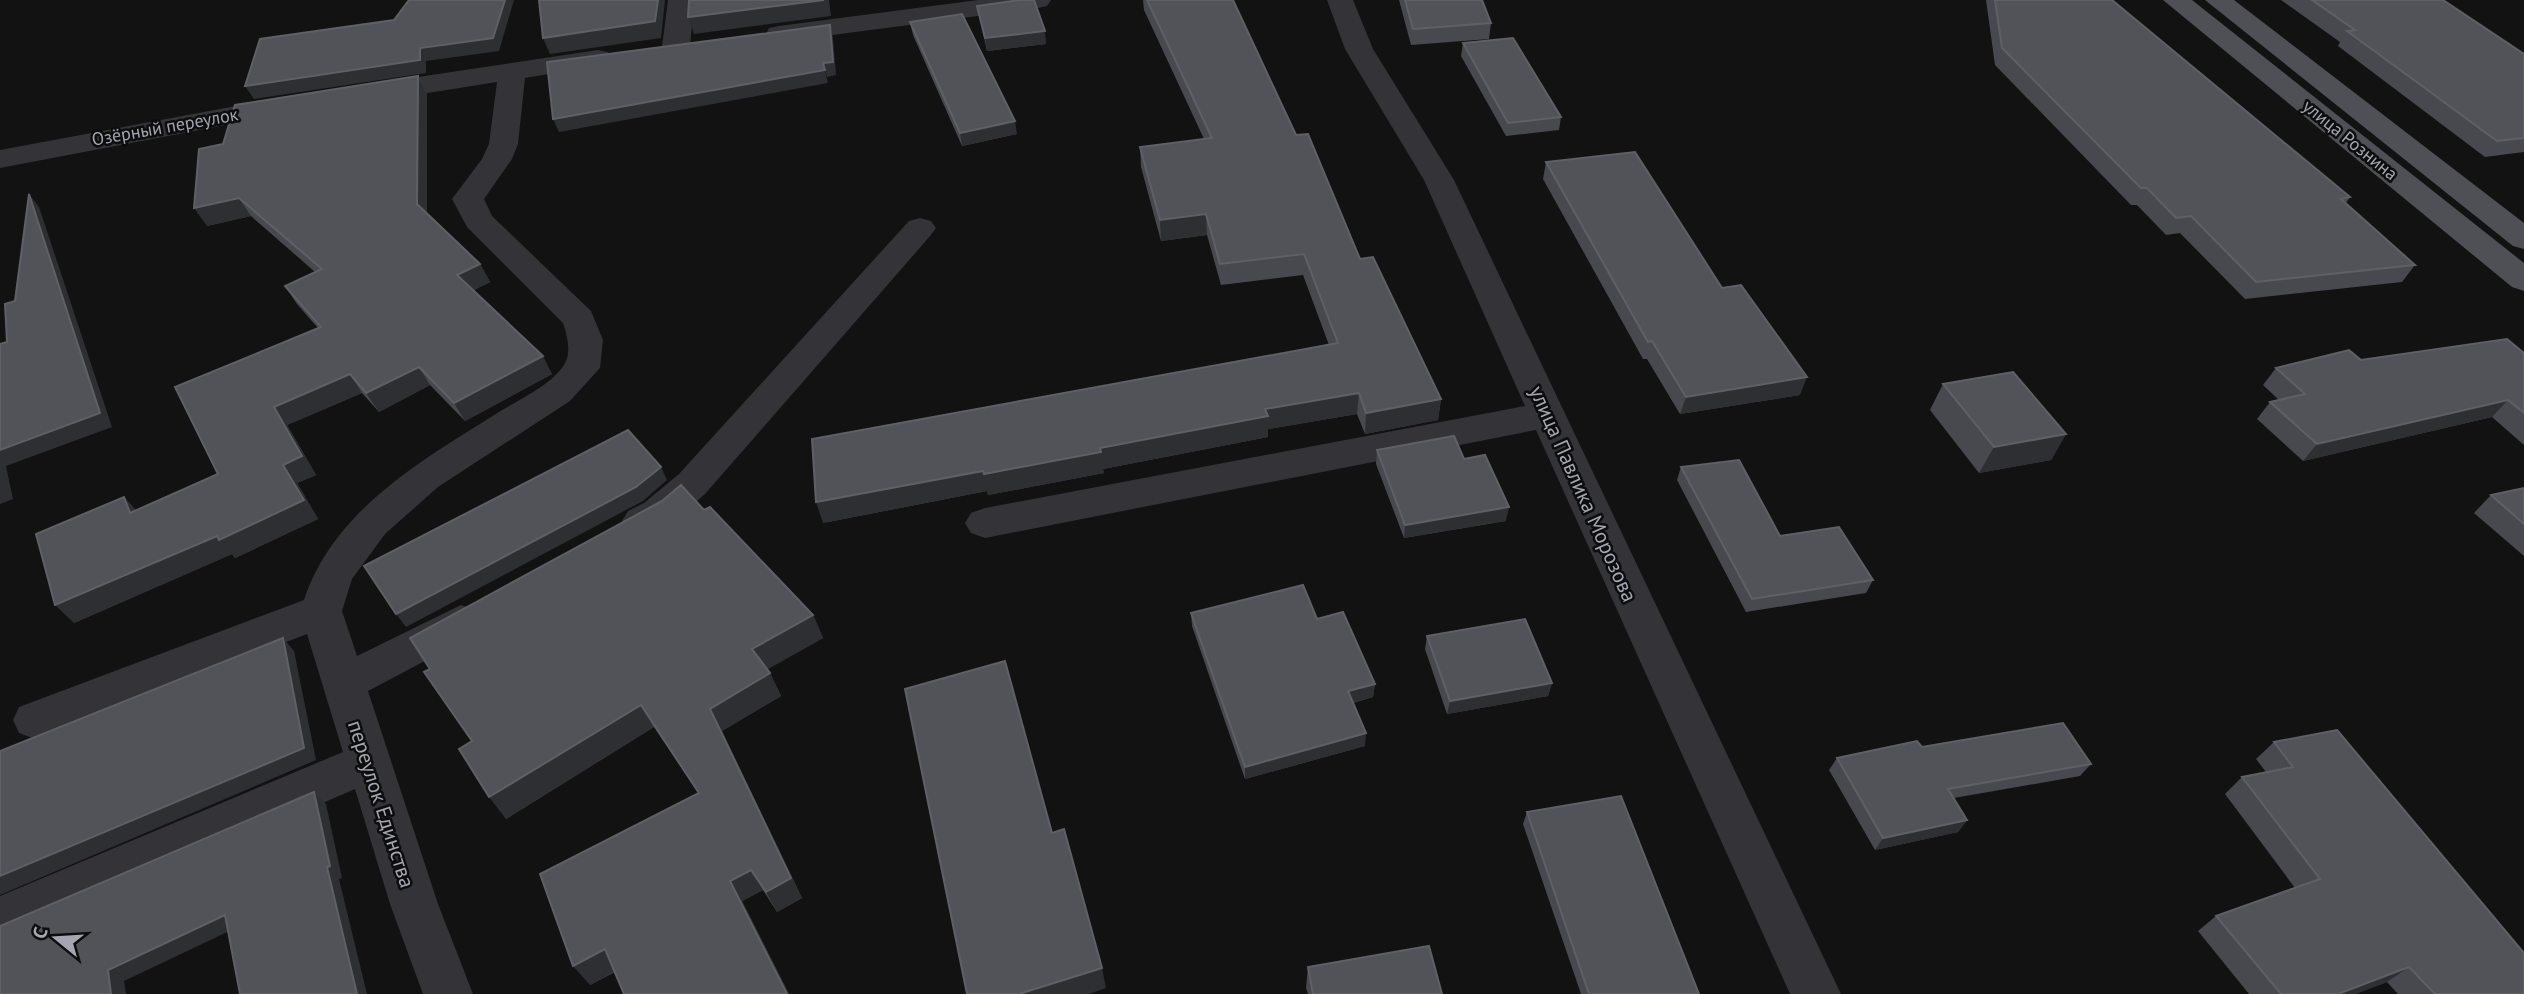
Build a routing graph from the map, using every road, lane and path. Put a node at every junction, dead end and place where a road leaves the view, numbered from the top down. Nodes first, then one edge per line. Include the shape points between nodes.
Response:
1 (681, 0) edge
2 (1038, 0) edge
3 (1340, 0) edge
4 (2176, 0) edge
5 (2218, 0) edge
6 (756, 37) edge
7 (512, 71) junction
8 (350, 96) edge
9 (309, 102) edge
10 (0, 159) edge
11 (920, 228) dead end
12 (2524, 239) edge
13 (2524, 280) edge
14 (1548, 415) junction
15 (985, 523) dead end
16 (611, 538) edge
17 (495, 603) edge
18 (321, 611) junction
19 (342, 684) junction
20 (36, 720) dead end
21 (369, 762) junction
22 (0, 920) edge
23 (448, 994) edge
24 (1816, 994) edge

1 - 7 street via 662,49
2 - 6 street
3 - 14 street, улица Павлика Морозова via 1359,49 1438,180
4 - 13 main road, улица Рознина
5 - 12 main road, улица Рознина
7 - 8 street
7 - 18 street via 505,139 499,156 468,200 478,220 579,319 586,340 582,368 556,392 425,477 371,524 333,573
9 - 10 street, Озёрный переулок
11 - 16 street via 692,484 658,513
14 - 15 street
14 - 24 street, улица Павлика Морозова
17 - 19 street
18 - 19 street, переулок Единства
18 - 20 street
19 - 21 street, переулок Единства
21 - 22 street
21 - 23 street, переулок Единства

